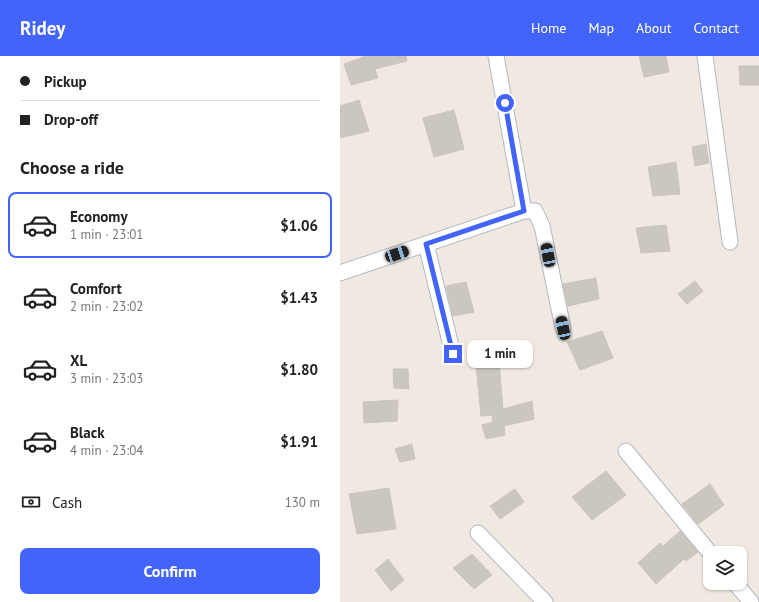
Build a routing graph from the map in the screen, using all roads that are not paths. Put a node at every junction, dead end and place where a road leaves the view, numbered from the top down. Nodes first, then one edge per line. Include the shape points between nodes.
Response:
1 (496, 56) edge
2 (705, 56) edge
3 (524, 211) junction
4 (730, 242) dead end
5 (426, 244) junction
6 (340, 273) edge
7 (563, 328) dead end
8 (453, 354) dead end
9 (626, 451) dead end
10 (478, 533) dead end
11 (704, 546) edge
12 (741, 590) edge
13 (759, 600) edge
14 (545, 602) edge
15 (751, 602) edge
16 (756, 602) edge

1 - 3 street
2 - 4 street
3 - 5 street
3 - 7 street via 535,211 542,226
5 - 6 street
5 - 8 street
9 - 11 street
10 - 14 street
12 - 15 street
13 - 16 street

